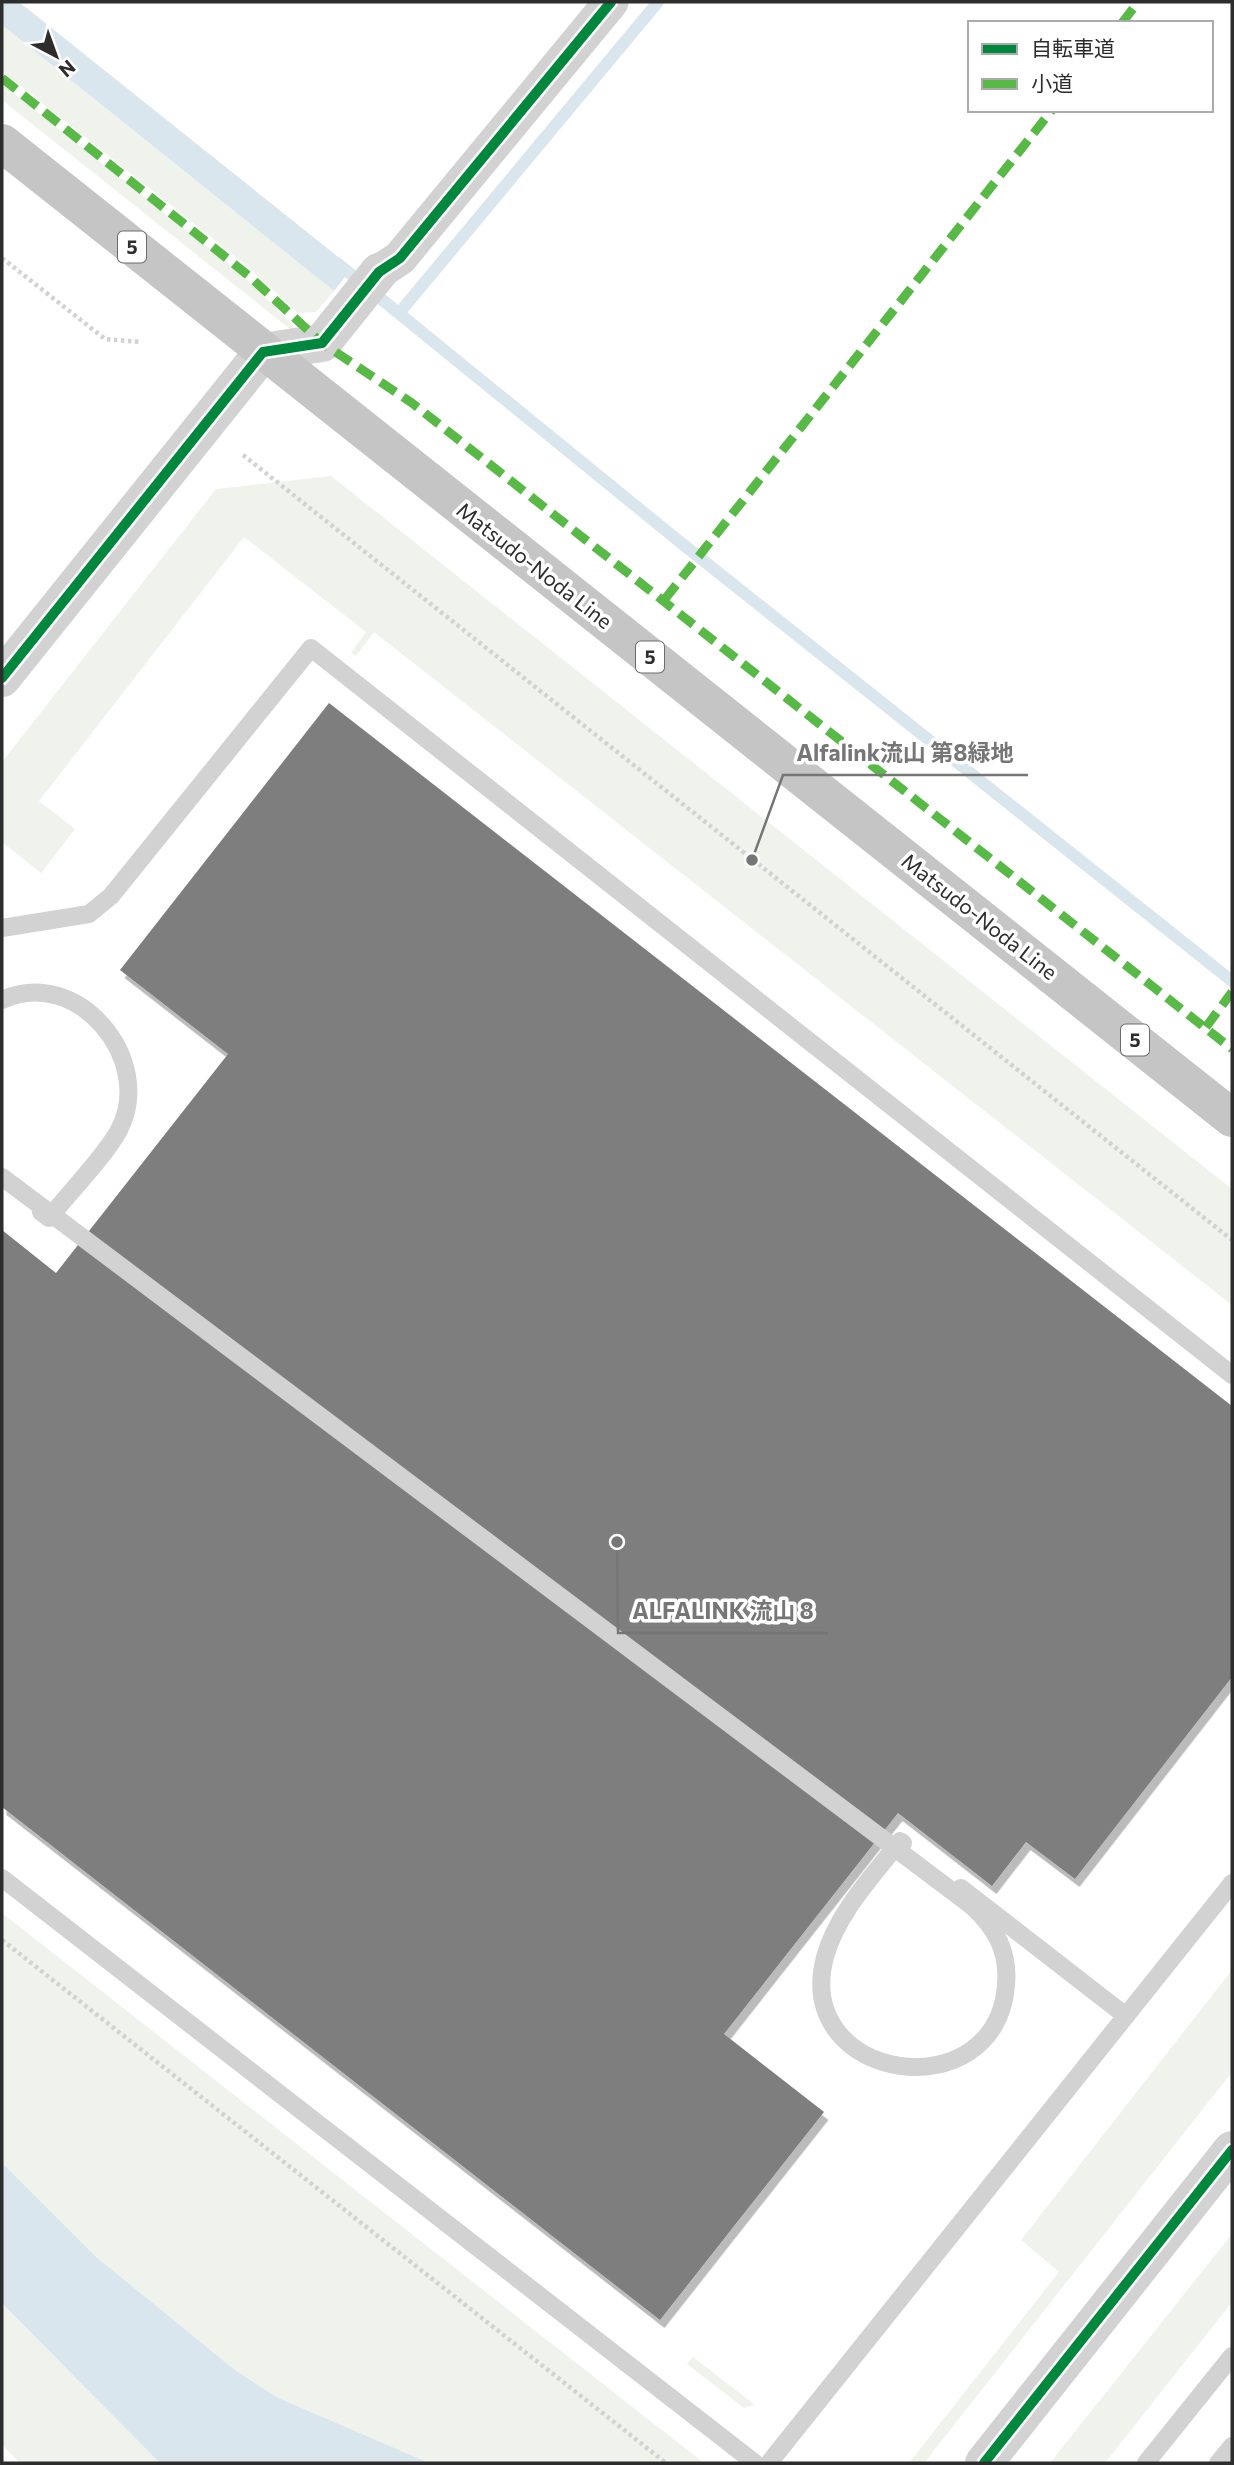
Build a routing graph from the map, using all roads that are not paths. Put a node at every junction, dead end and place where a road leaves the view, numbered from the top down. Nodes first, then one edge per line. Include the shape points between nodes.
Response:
1 (611, 2) edge
2 (2, 143) edge
3 (379, 272) joint
4 (263, 352) junction
5 (2, 678) edge
6 (2, 928) edge
7 (2, 1000) edge
8 (1232, 1118) edge
9 (2, 1177) edge
10 (2, 1183) edge
11 (1232, 1376) edge
12 (2, 1878) edge
13 (1232, 1883) edge
14 (1126, 2016) junction
15 (1232, 2150) edge
16 (1232, 2356) edge
17 (1232, 2446) edge
18 (755, 2463) edge
19 (769, 2463) edge
20 (984, 2463) edge
21 (1146, 2463) edge
22 (1219, 2463) edge

1 - 3 street via 400,258
2 - 4 main road, Matsudo-Noda Line / 5
3 - 4 street via 322,342
4 - 5 street
4 - 8 main road, Matsudo-Noda Line / 5
6 - 11 lane via 89,914 111,896 312,648
7 - 10 lane via 37,994 68,1000 95,1016 115,1040 127,1068 128,1100 119,1130 49,1218
9 - 14 lane, bridge via 972,1906 988,1921 1008,1968 1005,1999 992,2028 970,2050 942,2065 911,2069 881,2063 854,2048 833,2025 823,1997 825,1957 858,1895 900,1841
12 - 18 lane
13 - 14 lane
14 - 19 lane
15 - 20 street
16 - 21 lane
17 - 22 lane

